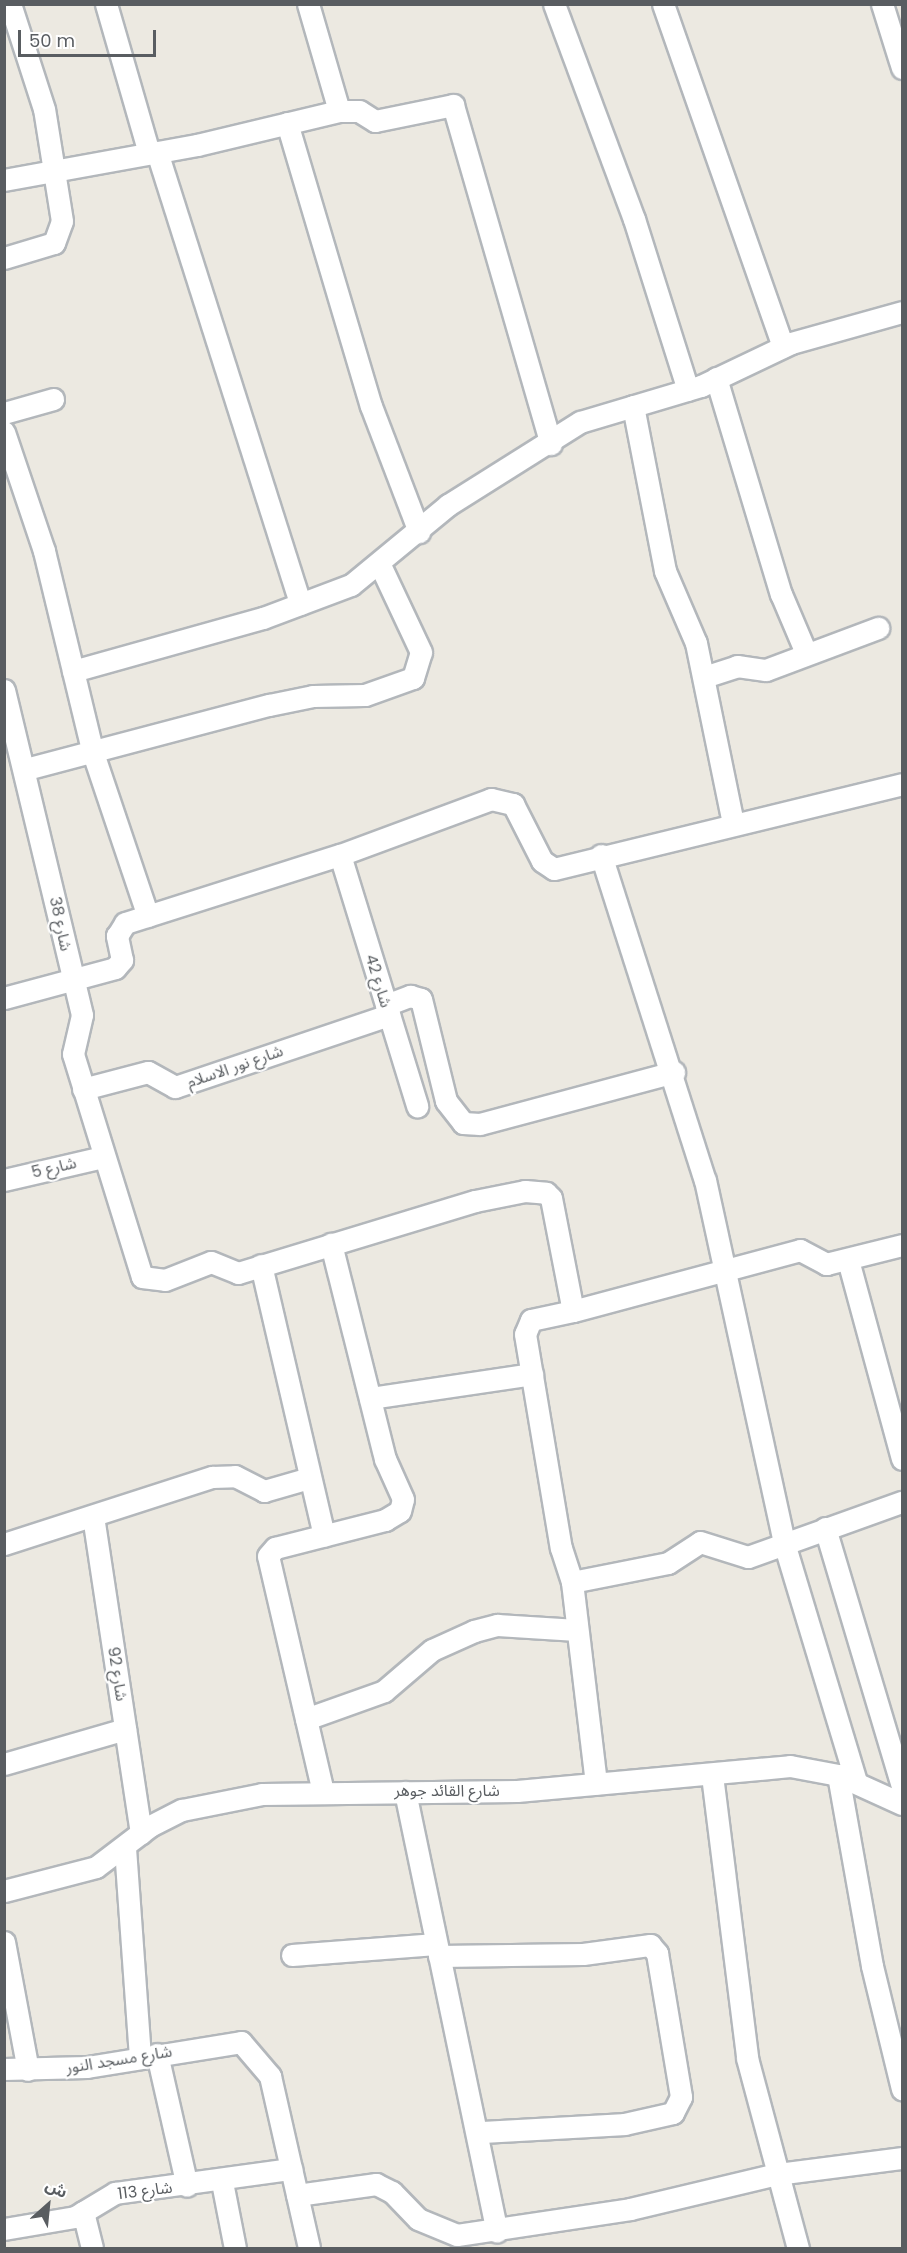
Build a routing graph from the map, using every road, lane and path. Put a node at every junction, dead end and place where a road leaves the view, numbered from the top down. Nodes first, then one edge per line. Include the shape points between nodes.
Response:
1 (10, 4) edge
2 (106, 4) edge
3 (308, 4) edge
4 (554, 4) edge
5 (663, 4) edge
6 (882, 4) edge
7 (903, 68) edge
8 (339, 111) junction
9 (287, 123) junction
10 (153, 152) junction
11 (52, 170) junction
12 (4, 180) edge
13 (4, 258) edge
14 (903, 312) edge
15 (783, 346) junction
16 (716, 378) junction
17 (688, 390) junction
18 (53, 399) dead end
19 (633, 406) junction
20 (4, 414) edge
21 (4, 432) edge
22 (551, 444) junction
23 (419, 532) junction
24 (380, 565) junction
25 (300, 604) junction
26 (878, 628) dead end
27 (806, 652) junction
28 (73, 671) junction
29 (704, 676) junction
30 (4, 690) edge
31 (10, 724) edge
32 (92, 750) junction
33 (26, 769) junction
34 (903, 784) edge
35 (733, 824) junction
36 (340, 855) junction
37 (602, 855) junction
38 (148, 916) junction
39 (73, 983) junction
40 (4, 998) edge
41 (388, 1010) junction
42 (674, 1072) junction
43 (83, 1089) junction
44 (417, 1106) dead end
45 (103, 1157) junction
46 (4, 1180) edge
47 (331, 1244) junction
48 (903, 1245) edge
49 (848, 1260) junction
50 (261, 1265) junction
51 (726, 1270) junction
52 (573, 1311) junction
53 (532, 1374) junction
54 (370, 1398) junction
55 (903, 1458) edge
56 (309, 1478) junction
57 (903, 1502) edge
58 (93, 1516) junction
59 (825, 1528) junction
60 (324, 1536) junction
61 (784, 1543) junction
62 (4, 1544) edge
63 (572, 1582) junction
64 (577, 1630) junction
65 (306, 1719) junction
66 (125, 1729) junction
67 (5, 1762) edge
68 (712, 1774) junction
69 (847, 1778) junction
70 (596, 1784) junction
71 (903, 1787) edge
72 (323, 1792) junction
73 (405, 1792) junction
74 (903, 1804) edge
75 (141, 1833) junction
76 (125, 1848) junction
77 (4, 1890) edge
78 (4, 1942) edge
79 (437, 1950) junction
80 (292, 1955) dead end
81 (148, 2055) junction
82 (4, 2069) edge
83 (28, 2070) junction
84 (903, 2090) edge
85 (479, 2132) junction
86 (903, 2158) edge
87 (291, 2169) junction
88 (777, 2174) junction
89 (222, 2182) junction
90 (187, 2186) junction
91 (297, 2195) junction
92 (83, 2212) junction
93 (4, 2229) edge
94 (497, 2232) junction
95 (92, 2248) edge
96 (235, 2248) edge
97 (309, 2248) edge
98 (798, 2248) edge

1 - 11 street via 44,109
2 - 10 street
3 - 8 street
4 - 17 street via 634,219
5 - 15 street
6 - 7 street
8 - 9 street
8 - 22 street via 359,111 375,121 442,104 455,109
9 - 10 street
9 - 23 street via 371,406
10 - 11 street
10 - 25 street
11 - 12 street
11 - 13 street via 59,238
14 - 15 street
15 - 16 street
16 - 17 street
16 - 27 street via 781,594
17 - 19 street
18 - 20 street
19 - 22 street via 593,415
19 - 29 street via 665,571 680,598
21 - 28 street via 44,551
22 - 23 street via 464,494
23 - 24 street
24 - 25 street via 351,585
24 - 32 street via 421,652 413,678 365,695 313,696
25 - 28 street
26 - 27 street
27 - 29 street via 766,670 737,666
28 - 32 street
29 - 35 street
30 - 31 street, شارع 38
31 - 33 street, شارع 38
32 - 33 street
32 - 38 street
33 - 39 street, شارع 38
34 - 35 street
35 - 37 street
36 - 37 street via 491,799 513,804 545,866 562,869
36 - 38 street
36 - 41 street, شارع 42
37 - 42 street
38 - 39 street via 118,929 120,965
39 - 40 street
39 - 43 street, شارع 38 via 82,1024 73,1054
41 - 42 street, شارع نور الاسلام via 410,996 421,999 446,1101 463,1123 480,1124
41 - 43 street, شارع نور الاسلام via 175,1087 148,1072
41 - 44 street, شارع 42
42 - 51 street
43 - 45 street, شارع 38
45 - 46 street, شارع 5
45 - 50 street, شارع 38 via 146,1280 165,1280 212,1262 238,1273
47 - 50 street
47 - 52 street via 475,1201 525,1191 546,1193
47 - 54 street
48 - 49 street
49 - 51 street via 819,1264 801,1250
49 - 55 street
50 - 56 street
51 - 52 street
51 - 61 street
52 - 53 street via 526,1324
53 - 54 street
53 - 63 street via 561,1548
54 - 60 street via 385,1459 403,1493 402,1508 385,1520
56 - 58 street via 264,1491 234,1476 212,1477
56 - 60 street
57 - 59 street
58 - 62 street
58 - 66 street, شارع 92
59 - 61 street
59 - 71 street
60 - 65 street via 276,1548 268,1556
61 - 63 street via 748,1557 708,1543 691,1544 668,1563
61 - 69 street
63 - 64 street
64 - 65 street via 507,1625 474,1631 432,1650 384,1691
64 - 70 street
65 - 72 street
66 - 67 street
66 - 75 street, شارع 92
68 - 69 street, شارع القائد جوهر via 790,1766
68 - 70 street, شارع القائد جوهر
68 - 88 street via 732,1975 747,2058
69 - 74 street, شارع القائد جوهر
69 - 84 street via 872,1966
70 - 73 street, شارع القائد جوهر
72 - 73 street, شارع القائد جوهر
72 - 75 street, شارع القائد جوهر via 222,1800 165,1816
73 - 79 street
75 - 76 street, شارع القائد جوهر
76 - 77 street, شارع القائد جوهر via 96,1866
76 - 81 street
78 - 83 street
79 - 80 street
79 - 85 street
79 - 85 street via 583,1954 650,1945 657,1953 681,2097 673,2113 624,2124
81 - 83 street, شارع مسجد النور
81 - 87 street, شارع مسجد النور via 234,2042 244,2045 270,2076
81 - 90 street
82 - 83 street, شارع مسجد النور
85 - 94 street
86 - 88 street
87 - 89 street, شارع 113
87 - 91 street
88 - 94 street via 630,2209
88 - 98 street
89 - 90 street, شارع 113
89 - 96 street
90 - 92 street, شارع 113 via 115,2193
91 - 94 street via 376,2184 442,2232
91 - 97 street
92 - 93 street, شارع 113
92 - 95 street

